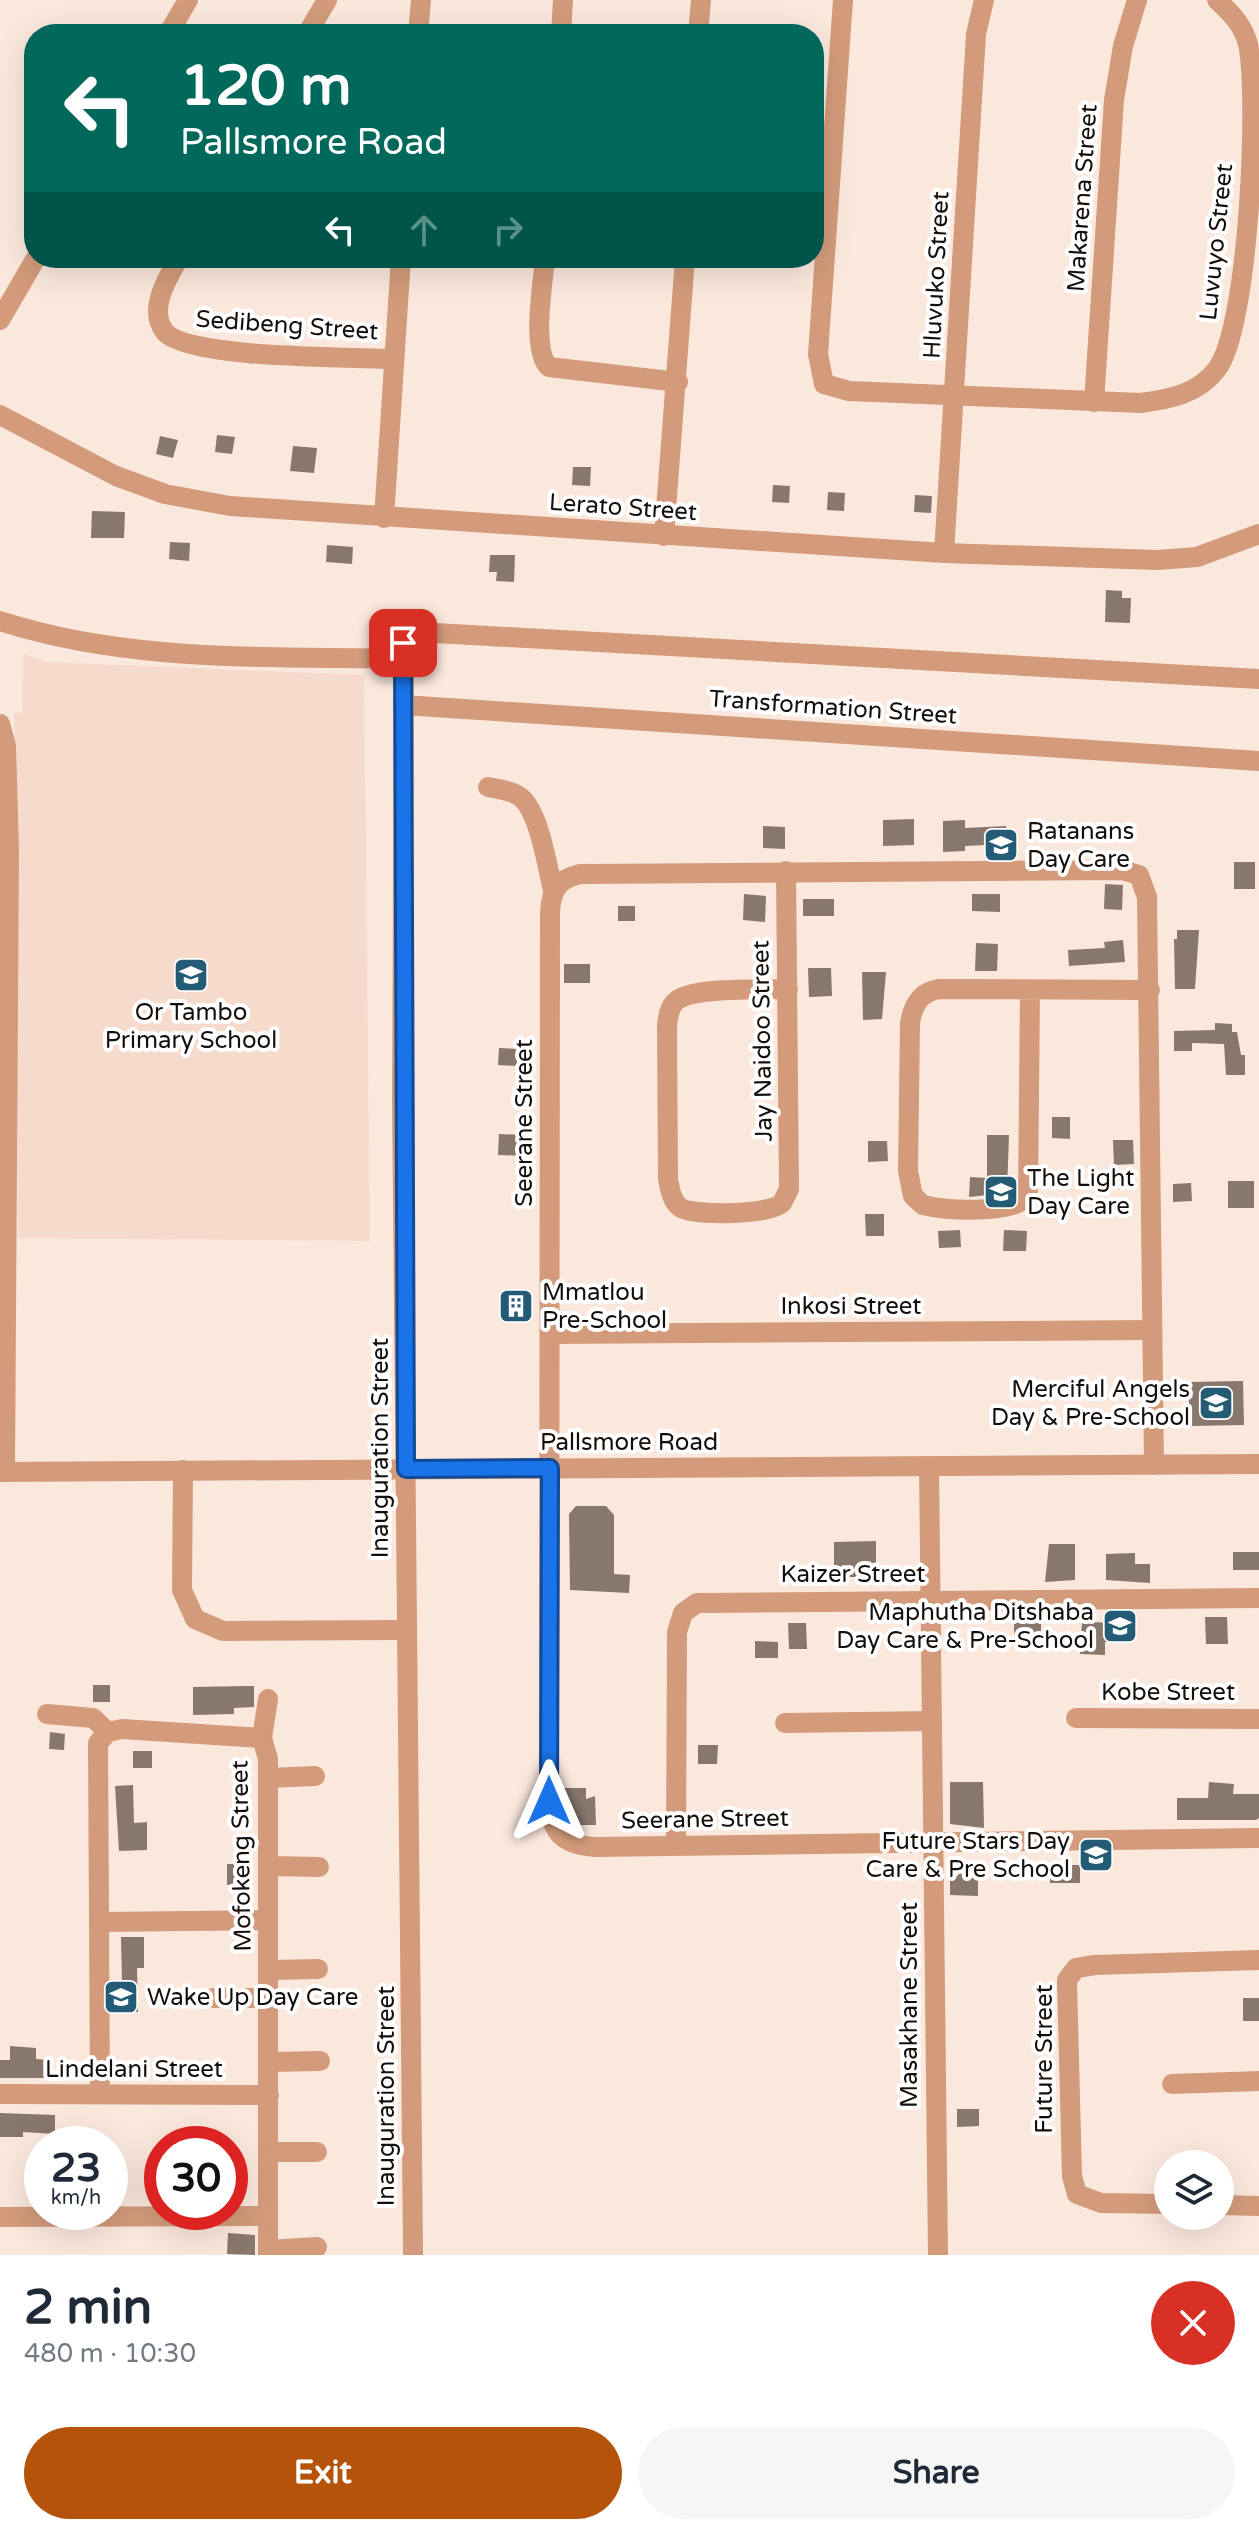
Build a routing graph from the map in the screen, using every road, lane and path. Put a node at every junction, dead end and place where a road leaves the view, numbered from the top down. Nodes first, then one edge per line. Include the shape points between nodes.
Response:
1 (188, 0) edge
2 (327, 0) edge
3 (421, 0) edge
4 (563, 0) edge
5 (701, 0) edge
6 (843, 0) edge
7 (984, 0) edge
8 (1137, 0) edge
9 (1217, 0) edge
10 (174, 24) edge
11 (313, 24) edge
12 (419, 24) edge
13 (562, 24) edge
14 (699, 24) edge
15 (30, 268) edge
16 (173, 268) edge
17 (400, 268) edge
18 (544, 268) edge
19 (684, 268) edge
20 (0, 320) edge
21 (393, 359) junction
22 (678, 382) junction
23 (955, 394) junction
24 (1094, 402) junction
25 (0, 415) edge
26 (384, 518) junction
27 (1259, 534) edge
28 (664, 536) junction
29 (944, 553) junction
30 (0, 621) edge
31 (403, 650) junction
32 (1259, 679) edge
33 (403, 705) junction
34 (0, 724) edge
35 (1259, 761) edge
36 (488, 787) dead end
37 (4, 851) edge
38 (786, 871) junction
39 (553, 890) junction
40 (788, 989) junction
41 (1150, 990) junction
42 (1030, 991) junction
43 (1152, 1330) junction
44 (550, 1334) junction
45 (2, 1338) edge
46 (1259, 1464) edge
47 (1154, 1465) junction
48 (929, 1466) junction
49 (550, 1468) junction
50 (406, 1469) junction
51 (183, 1470) junction
52 (3, 1472) edge
53 (1259, 1598) edge
54 (929, 1600) junction
55 (407, 1630) junction
56 (268, 1699) dead end
57 (47, 1714) dead end
58 (1076, 1718) dead end
59 (1259, 1719) edge
60 (932, 1721) junction
61 (785, 1723) dead end
62 (108, 1732) junction
63 (262, 1738) junction
64 (315, 1776) dead end
65 (268, 1778) junction
66 (1259, 1838) edge
67 (935, 1844) junction
68 (676, 1845) junction
69 (268, 1866) junction
70 (319, 1867) dead end
71 (268, 1920) junction
72 (99, 1922) junction
73 (1259, 1960) edge
74 (318, 1969) dead end
75 (268, 1970) junction
76 (213, 1998) dead end
77 (268, 1998) junction
78 (320, 2061) dead end
79 (269, 2062) junction
80 (1259, 2081) edge
81 (1172, 2084) dead end
82 (0, 2094) edge
83 (100, 2094) junction
84 (269, 2095) junction
85 (268, 2152) junction
86 (317, 2152) dead end
87 (1154, 2204) edge
88 (1234, 2205) edge
89 (1259, 2206) edge
90 (268, 2216) junction
91 (0, 2217) edge
92 (317, 2247) dead end
93 (268, 2253) edge
94 (413, 2255) edge
95 (938, 2255) edge

1 - 10 street
2 - 11 street
3 - 12 street
4 - 13 street
5 - 14 street
6 - 23 street, Luvuyo Street via 818,354 821,379 829,387 849,391
7 - 23 street, Hluvuko Street via 976,34
8 - 24 street, Makarena Street via 1114,100
9 - 24 street, Luvuyo Street via 1242,27 1253,90 1245,269 1232,337 1217,369 1184,395 1141,403
15 - 20 street
16 - 21 street, Sedibeng Street via 159,308 160,323 175,341 227,351
17 - 21 street
18 - 22 street via 539,340 549,367
19 - 22 street
21 - 26 street
22 - 28 street
23 - 24 street, Luvuyo Street
23 - 29 street, Hluvuko Street
25 - 26 street, Lerato Street via 90,464 165,494 230,506
26 - 28 street, Lerato Street
27 - 29 street, Lerato Street via 1219,551 1177,559
28 - 29 street, Lerato Street
30 - 31 street via 69,640 140,651
31 - 32 street via 418,632
31 - 33 street, Inauguration Street
33 - 35 street, Transformation Street
33 - 50 street, Inauguration Street
34 - 37 street via 6,746
36 - 39 street, Seerane Street via 511,792 528,806
37 - 45 street
38 - 39 street via 580,874
38 - 40 street, Jay Naidoo Street
38 - 41 street via 1134,872 1147,890
39 - 44 street, Seerane Street
40 - 40 street, Jay Naidoo Street via 786,1197 778,1208 765,1211 682,1208 674,1201 668,1179 671,1008 684,996
41 - 42 street
41 - 43 street
42 - 42 street via 931,990 914,1006 908,1171 913,1196 923,1205 1002,1208 1028,1197
43 - 44 street, Inkosi Street
43 - 47 street
44 - 49 street, Seerane Street
45 - 52 street
46 - 47 street, Pallsmore Road
47 - 48 street, Pallsmore Road
48 - 49 street, Pallsmore Road
48 - 54 street, Masakhane Street
49 - 50 street, Pallsmore Road
49 - 68 street, Seerane Street via 552,1825 563,1841 583,1846
50 - 51 street, Pallsmore Road
50 - 55 street, Inauguration Street
51 - 52 street, Pallsmore Road
51 - 55 street via 182,1590 195,1619 223,1631
53 - 54 street, Kaizer Street
54 - 60 street, Masakhane Street
54 - 68 street, Kaizer Street via 718,1601 697,1603 683,1613 677,1632
55 - 94 street, Inauguration Street
56 - 63 street
57 - 62 street via 93,1718
58 - 59 street, Kobe Street
60 - 61 street
60 - 67 street, Masakhane Street
62 - 63 street, Mofokeng Street
62 - 72 street via 97,1753
63 - 65 street, Mofokeng Street
64 - 65 street
65 - 69 street, Mofokeng Street
66 - 67 street, Seerane Street
67 - 68 street, Seerane Street
67 - 95 street, Masakhane Street
69 - 70 street
69 - 71 street, Mofokeng Street
71 - 72 street
71 - 75 street, Mofokeng Street
72 - 83 street
73 - 87 street, Future Street via 1095,1965 1076,1968 1067,1980 1072,2176 1077,2194 1101,2203
74 - 75 street
75 - 77 street, Mofokeng Street
76 - 77 street
77 - 79 street, Mofokeng Street
78 - 79 street
79 - 84 street, Mofokeng Street
80 - 81 street
82 - 83 street, Lindelani Street
83 - 84 street, Lindelani Street
84 - 85 street, Mofokeng Street
85 - 86 street
85 - 90 street, Mofokeng Street
88 - 89 street
90 - 91 street
90 - 93 street, Mofokeng Street
92 - 93 street

